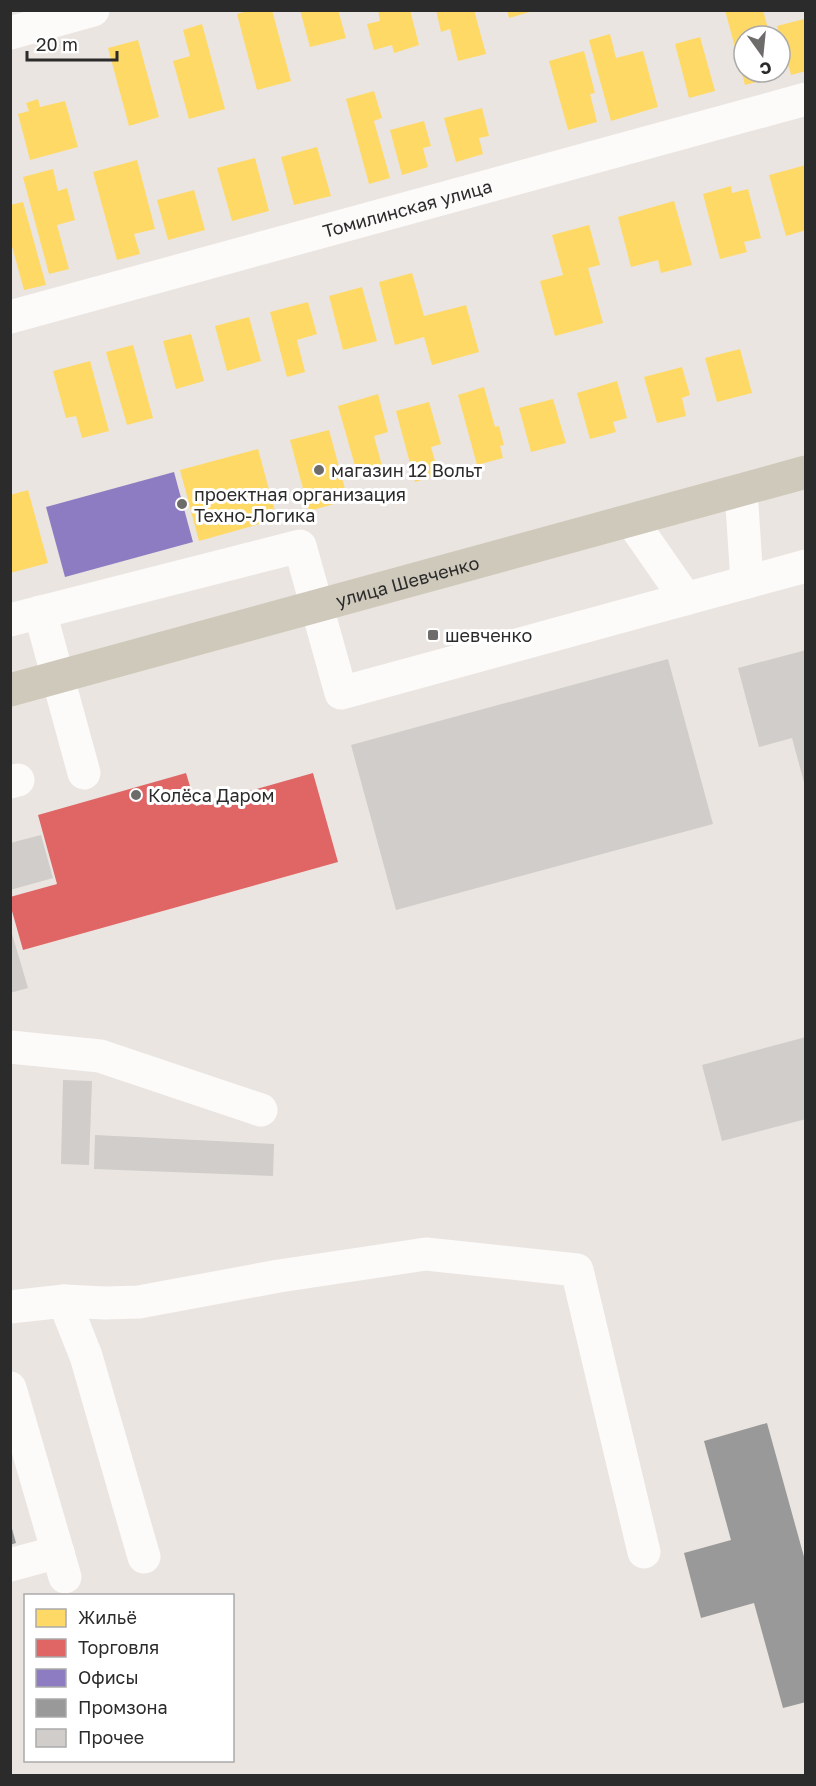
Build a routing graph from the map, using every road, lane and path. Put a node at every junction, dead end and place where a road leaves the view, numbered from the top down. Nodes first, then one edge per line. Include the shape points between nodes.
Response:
1 (93, 10) edge
2 (10, 33) edge
3 (806, 99) edge
4 (10, 317) edge
5 (806, 472) edge
6 (741, 490) junction
7 (631, 520) junction
8 (806, 566) edge
9 (747, 582) junction
10 (686, 598) junction
11 (316, 607) junction
12 (25, 616) edge
13 (58, 677) junction
14 (10, 690) edge
15 (84, 773) dead end
16 (10, 1047) edge
17 (261, 1110) dead end
18 (64, 1301) junction
19 (10, 1307) edge
20 (10, 1388) edge
21 (644, 1552) dead end
22 (144, 1557) dead end
23 (10, 1565) edge

1 - 2 street
3 - 4 street, Томилинская улица
5 - 6 main road, улица Шевченко
6 - 7 main road, улица Шевченко
6 - 9 street
7 - 10 street
7 - 11 main road, улица Шевченко
8 - 9 street
9 - 10 street
10 - 11 street via 340,693
11 - 12 street via 300,546
11 - 13 main road, улица Шевченко
12 - 13 street
13 - 14 main road, улица Шевченко
13 - 15 street
16 - 17 street via 100,1056
18 - 19 street
18 - 21 street via 139,1302 426,1254 577,1270
18 - 22 street via 86,1356
20 - 23 street via 62,1564

